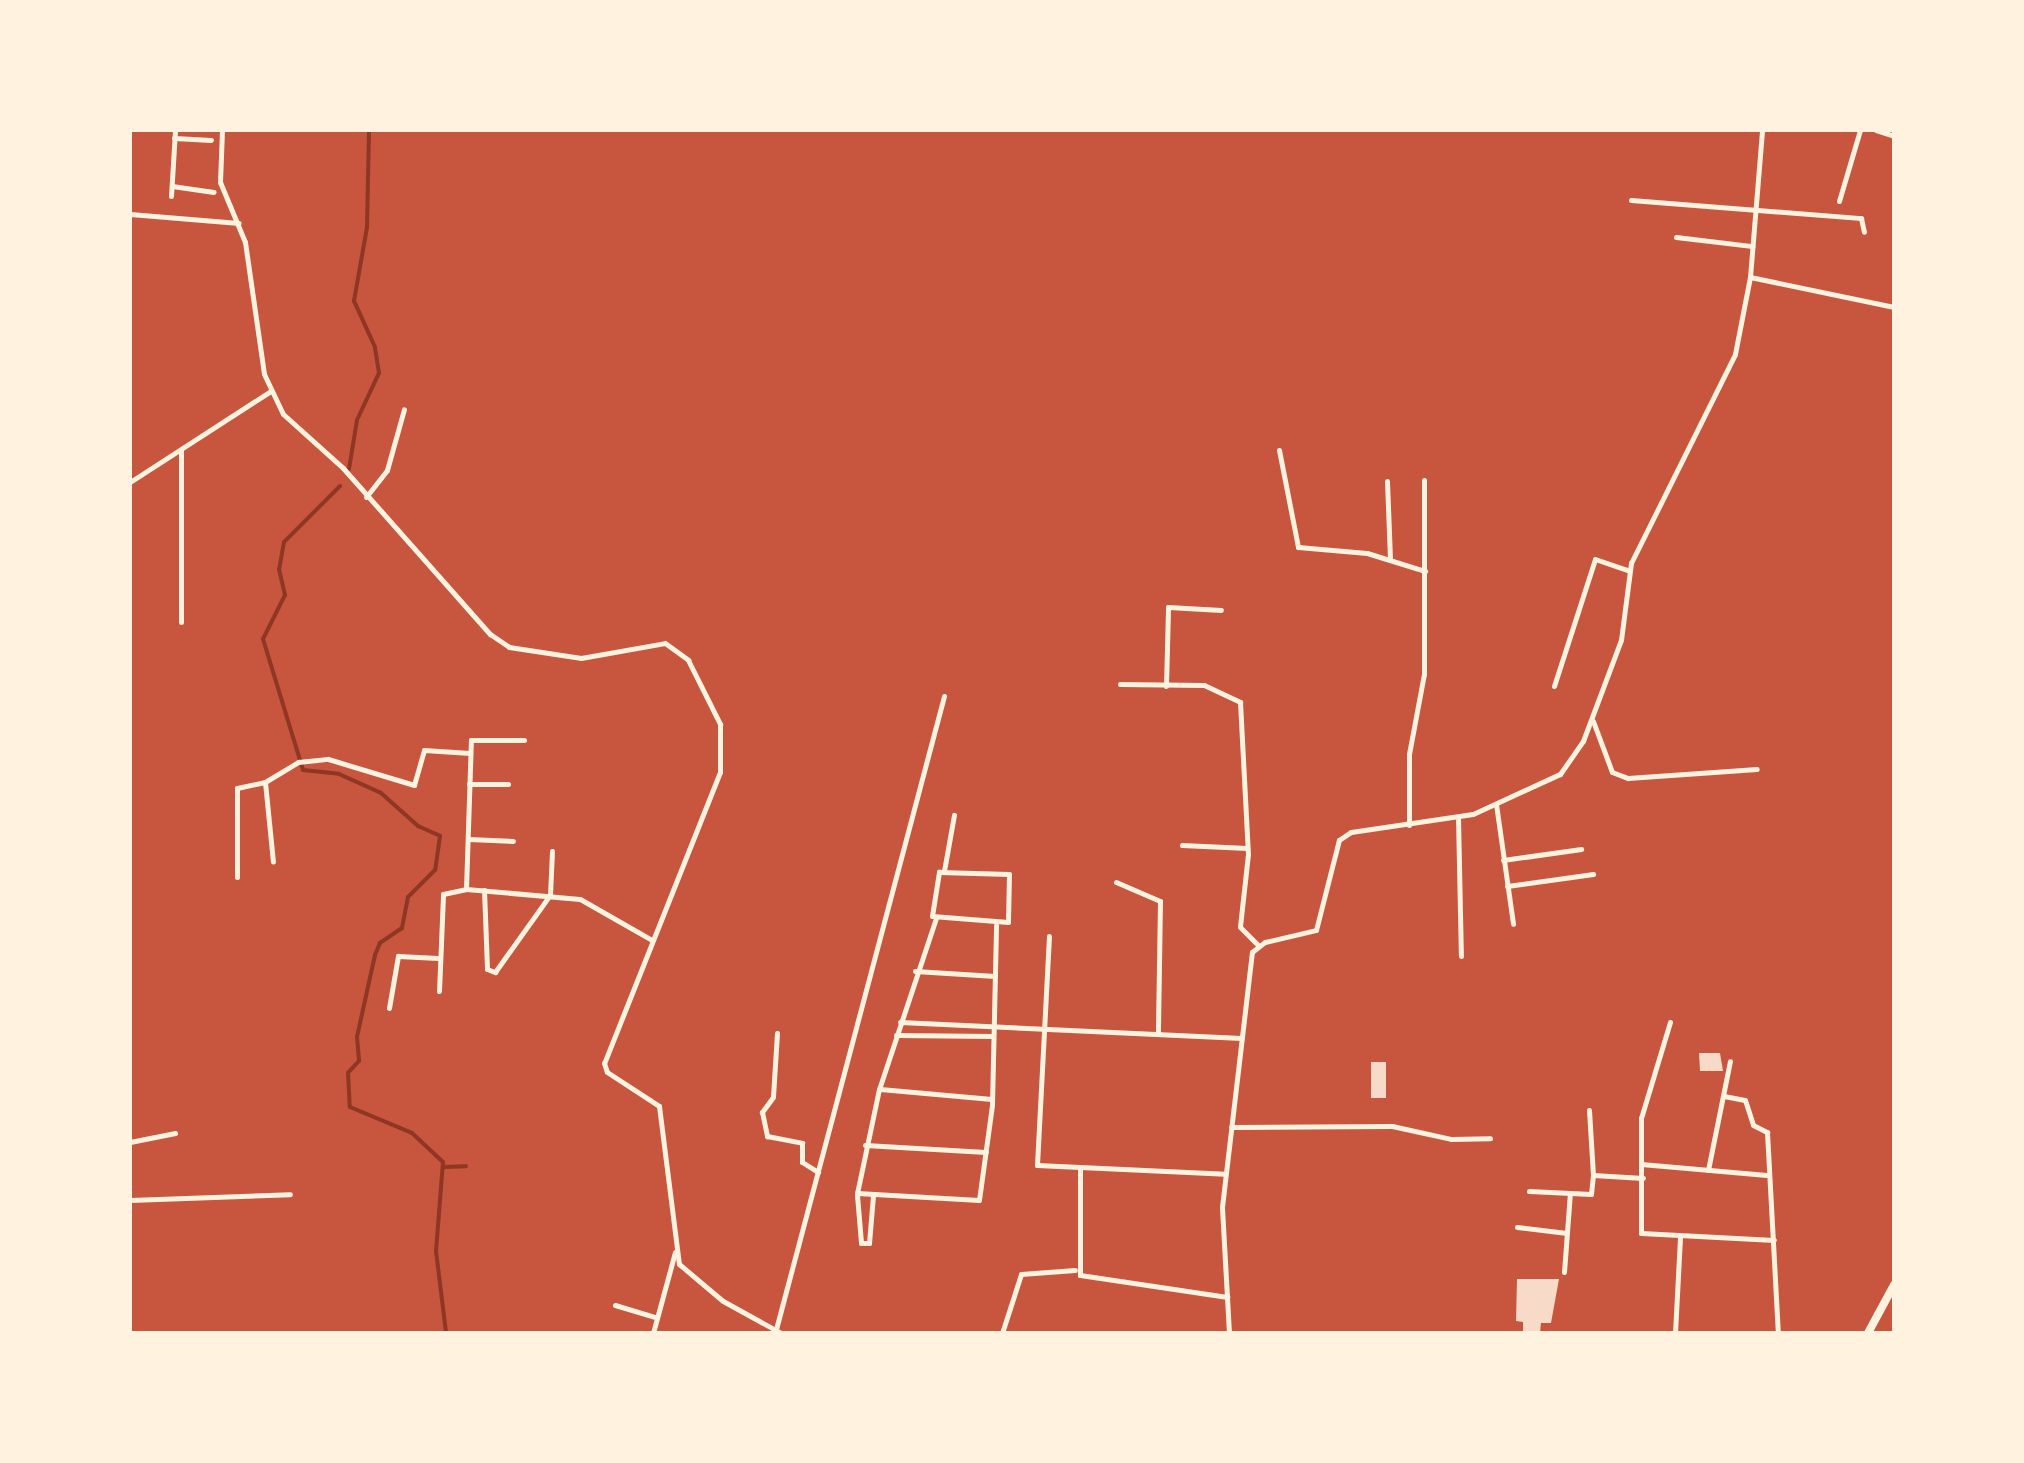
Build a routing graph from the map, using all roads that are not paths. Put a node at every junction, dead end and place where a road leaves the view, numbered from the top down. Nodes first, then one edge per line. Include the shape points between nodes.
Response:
1 (175, 130) edge
2 (222, 130) edge
3 (1762, 130) edge
4 (1860, 130) edge
5 (1876, 130) edge
6 (1894, 136) edge
7 (174, 138) junction
8 (212, 140) dead end
9 (172, 186) junction
10 (214, 192) dead end
11 (171, 196) dead end
12 (1631, 200) dead end
13 (1840, 201) dead end
14 (1756, 206) junction
15 (130, 214) edge
16 (239, 223) junction
17 (1864, 232) dead end
18 (1676, 237) dead end
19 (1752, 246) junction
20 (1750, 277) junction
21 (1894, 308) edge
22 (269, 392) junction
23 (404, 409) dead end
24 (181, 450) junction
25 (1279, 450) dead end
26 (1424, 480) dead end
27 (1387, 481) dead end
28 (130, 482) edge
29 (366, 497) junction
30 (1390, 560) junction
31 (1425, 571) junction
32 (1629, 571) junction
33 (1221, 610) dead end
34 (181, 622) dead end
35 (1120, 684) dead end
36 (1166, 686) junction
37 (1554, 686) dead end
38 (944, 696) dead end
39 (1592, 721) junction
40 (524, 740) dead end
41 (470, 753) junction
42 (1757, 769) dead end
43 (265, 782) junction
44 (470, 784) junction
45 (508, 784) dead end
46 (1496, 804) junction
47 (954, 815) dead end
48 (1458, 817) junction
49 (1409, 826) junction
50 (468, 840) junction
51 (512, 840) dead end
52 (1182, 846) dead end
53 (1247, 848) junction
54 (1580, 850) dead end
55 (552, 851) dead end
56 (1503, 860) junction
57 (272, 862) dead end
58 (944, 871) junction
59 (1593, 874) dead end
60 (237, 877) dead end
61 (1116, 882) dead end
62 (1507, 886) junction
63 (466, 889) junction
64 (484, 890) junction
65 (550, 895) junction
66 (936, 918) junction
67 (996, 924) junction
68 (1512, 924) dead end
69 (1049, 936) dead end
70 (652, 940) junction
71 (1258, 945) junction
72 (1461, 956) dead end
73 (438, 958) junction
74 (915, 971) junction
75 (995, 976) junction
76 (439, 992) dead end
77 (389, 1008) dead end
78 (900, 1022) junction
79 (1670, 1022) dead end
80 (994, 1025) junction
81 (1048, 1025) junction
82 (777, 1034) dead end
83 (896, 1034) junction
84 (1158, 1034) junction
85 (993, 1036) junction
86 (1242, 1038) junction
87 (1730, 1061) dead end
88 (880, 1089) junction
89 (1724, 1096) junction
90 (992, 1099) junction
91 (1589, 1110) dead end
92 (1231, 1127) junction
93 (175, 1133) dead end
94 (1490, 1138) dead end
95 (130, 1142) edge
96 (865, 1145) junction
97 (986, 1152) junction
98 (1641, 1164) junction
99 (1080, 1168) junction
100 (1708, 1170) junction
101 (818, 1172) junction
102 (1225, 1174) junction
103 (1593, 1175) junction
104 (1768, 1175) junction
105 (1643, 1178) junction
106 (1530, 1191) dead end
107 (857, 1193) junction
108 (1570, 1193) junction
109 (290, 1194) dead end
110 (873, 1195) junction
111 (130, 1200) edge
112 (1516, 1228) dead end
113 (1567, 1233) junction
114 (1680, 1237) junction
115 (1774, 1240) junction
116 (675, 1252) junction
117 (1077, 1270) junction
118 (1564, 1272) dead end
119 (1894, 1286) edge
120 (1227, 1298) junction
121 (616, 1305) dead end
122 (656, 1317) junction
123 (778, 1331) edge
124 (653, 1333) edge
125 (1002, 1333) edge
126 (1229, 1333) edge
127 (1675, 1333) edge
128 (1778, 1333) edge
129 (1868, 1333) edge

1 - 7 street
2 - 16 street via 220,182
3 - 14 street
4 - 13 street
5 - 6 street
7 - 8 street
7 - 9 street
9 - 10 street
9 - 11 street
12 - 14 street
14 - 17 street via 1864,219
14 - 19 street
15 - 16 street
16 - 22 street
18 - 19 street
19 - 20 street
20 - 21 street
20 - 32 street via 1736,354
22 - 24 street
22 - 29 street
23 - 29 street via 387,470
24 - 28 street
24 - 34 street
25 - 30 street via 1298,547
26 - 31 street
27 - 30 street
29 - 70 street via 460,605 509,647 581,658 665,643 688,660 720,724 720,772
30 - 31 street
31 - 49 street via 1424,674 1410,754
32 - 37 street via 1595,558
32 - 39 street via 1621,640
33 - 36 street via 1168,607
35 - 36 street
36 - 53 street via 1204,685 1240,702
38 - 101 street
39 - 42 street via 1619,776
39 - 46 street via 1560,774
40 - 41 street via 471,740
41 - 43 street via 424,750 414,785 328,759 298,762
41 - 44 street
43 - 57 street
43 - 60 street via 237,788
44 - 45 street
44 - 50 street
46 - 48 street
46 - 56 street
47 - 58 street
48 - 49 street
48 - 72 street
49 - 71 street via 1351,832 1339,840 1316,930
50 - 51 street
50 - 63 street
52 - 53 street
53 - 71 street via 1240,927
54 - 56 street
55 - 65 street
56 - 62 street
58 - 66 street via 936,876
58 - 67 street via 1013,878 1010,918
59 - 62 street
61 - 84 street via 1160,901
62 - 68 street
63 - 64 street
63 - 73 street via 439,898
64 - 65 street
64 - 65 street via 490,972
65 - 70 street via 580,899
66 - 67 street
66 - 74 street
67 - 75 street
69 - 81 street
70 - 116 street via 604,1063 607,1072 659,1106
71 - 86 street via 1246,970
73 - 76 street
73 - 77 street via 398,956
74 - 75 street
74 - 78 street
75 - 80 street
78 - 80 street
78 - 83 street
79 - 98 street via 1641,1118
80 - 81 street
80 - 85 street
81 - 84 street
81 - 99 street via 1035,1160 1044,1167
82 - 101 street via 772,1098 762,1112 767,1136 802,1143 802,1162
83 - 85 street
83 - 88 street
84 - 86 street
85 - 90 street
86 - 92 street
87 - 89 street
88 - 90 street
88 - 96 street
89 - 100 street
89 - 104 street via 1745,1100 1753,1126 1766,1132
90 - 97 street
91 - 103 street
92 - 94 street via 1392,1126 1451,1139
92 - 102 street
93 - 95 street
96 - 97 street
96 - 107 street
97 - 110 street via 974,1203
98 - 100 street
98 - 105 street
99 - 102 street
99 - 117 street
100 - 104 street
101 - 123 street
102 - 120 street
103 - 105 street
103 - 108 street via 1592,1194
104 - 115 street
105 - 114 street via 1641,1233
106 - 108 street
107 - 110 street
107 - 110 street via 861,1244 869,1243
108 - 113 street
109 - 111 street
112 - 113 street
113 - 118 street
114 - 115 street
114 - 127 street
115 - 128 street
116 - 122 street
116 - 123 street via 698,1283
117 - 120 street via 1086,1278
117 - 125 street via 1021,1274
119 - 129 main road
120 - 126 street
121 - 122 street
122 - 124 street

